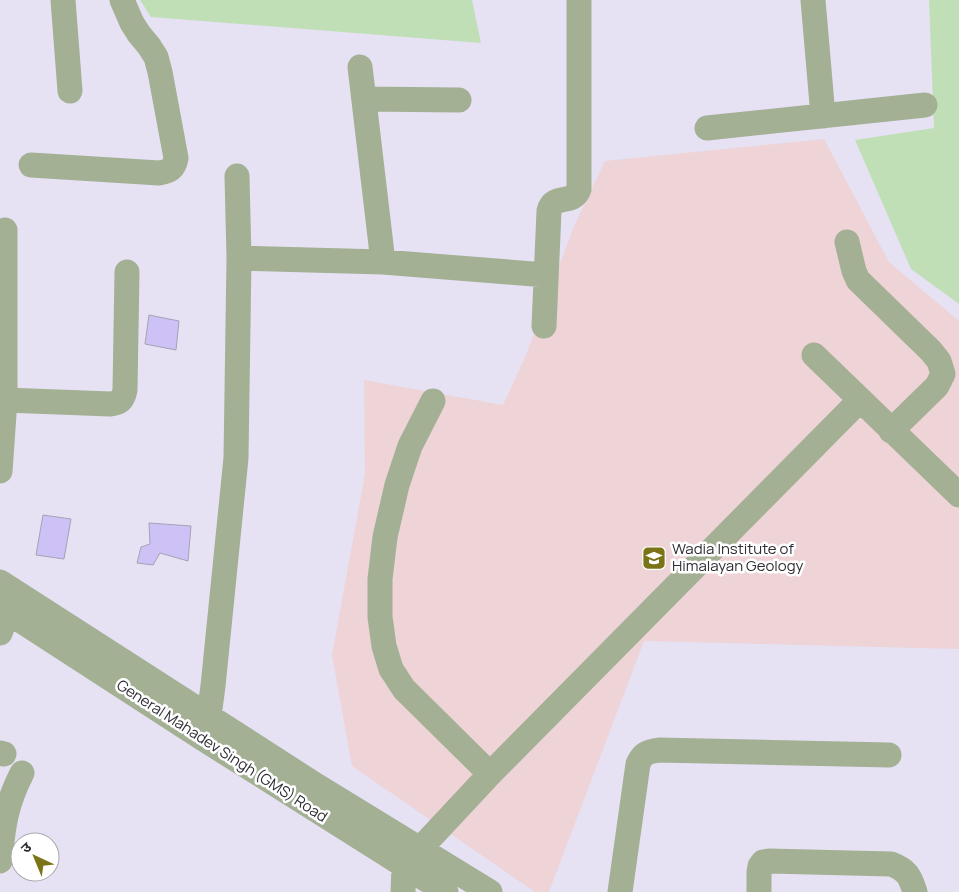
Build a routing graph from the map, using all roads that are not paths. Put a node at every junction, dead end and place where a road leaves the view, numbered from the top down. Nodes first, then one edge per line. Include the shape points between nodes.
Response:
1 (62, 0) edge
2 (122, 0) edge
3 (579, 0) edge
4 (813, 0) edge
5 (360, 67) dead end
6 (70, 92) dead end
7 (364, 99) junction
8 (459, 100) dead end
9 (925, 105) dead end
10 (823, 116) junction
11 (707, 128) dead end
12 (31, 165) dead end
13 (237, 176) dead end
14 (5, 230) dead end
15 (847, 242) dead end
16 (239, 258) junction
17 (383, 262) junction
18 (127, 272) dead end
19 (546, 275) junction
20 (544, 326) dead end
21 (814, 355) dead end
22 (5, 400) junction
23 (860, 400) junction
24 (433, 401) dead end
25 (891, 430) junction
26 (0, 471) edge
27 (959, 495) edge
28 (0, 582) edge
29 (3, 618) edge
30 (209, 716) junction
31 (889, 755) dead end
32 (22, 773) dead end
33 (490, 774) junction
34 (412, 858) junction
35 (0, 862) edge
36 (403, 892) edge
37 (446, 892) edge
38 (490, 892) edge
39 (620, 892) edge
40 (759, 892) edge
41 (915, 892) edge

1 - 6 street
2 - 12 street via 132,23 156,57 176,158 174,166 160,172
3 - 19 street via 580,189 573,197 550,205
4 - 10 street
5 - 7 street
7 - 8 street
7 - 17 street
9 - 10 street
10 - 11 street
13 - 16 street
14 - 22 street
15 - 25 street via 858,280 940,361 943,374 937,386
16 - 17 street
16 - 30 street via 236,458
17 - 19 street
18 - 22 street via 125,390 120,401 110,404
19 - 20 street
21 - 23 street
22 - 26 street
23 - 25 street
23 - 33 street
24 - 33 street via 397,485 385,537 380,579 384,646 391,670 404,689
25 - 27 street
28 - 30 street
29 - 34 street, General Mahadev Singh (GMS) Road via 202,738
30 - 34 street via 314,784
31 - 39 street via 648,752 641,756 638,764
32 - 35 street via 7,808
33 - 34 street
34 - 36 street
34 - 37 street, General Mahadev Singh (GMS) Road
34 - 38 street
40 - 41 street via 760,866 769,861 891,864 908,874

